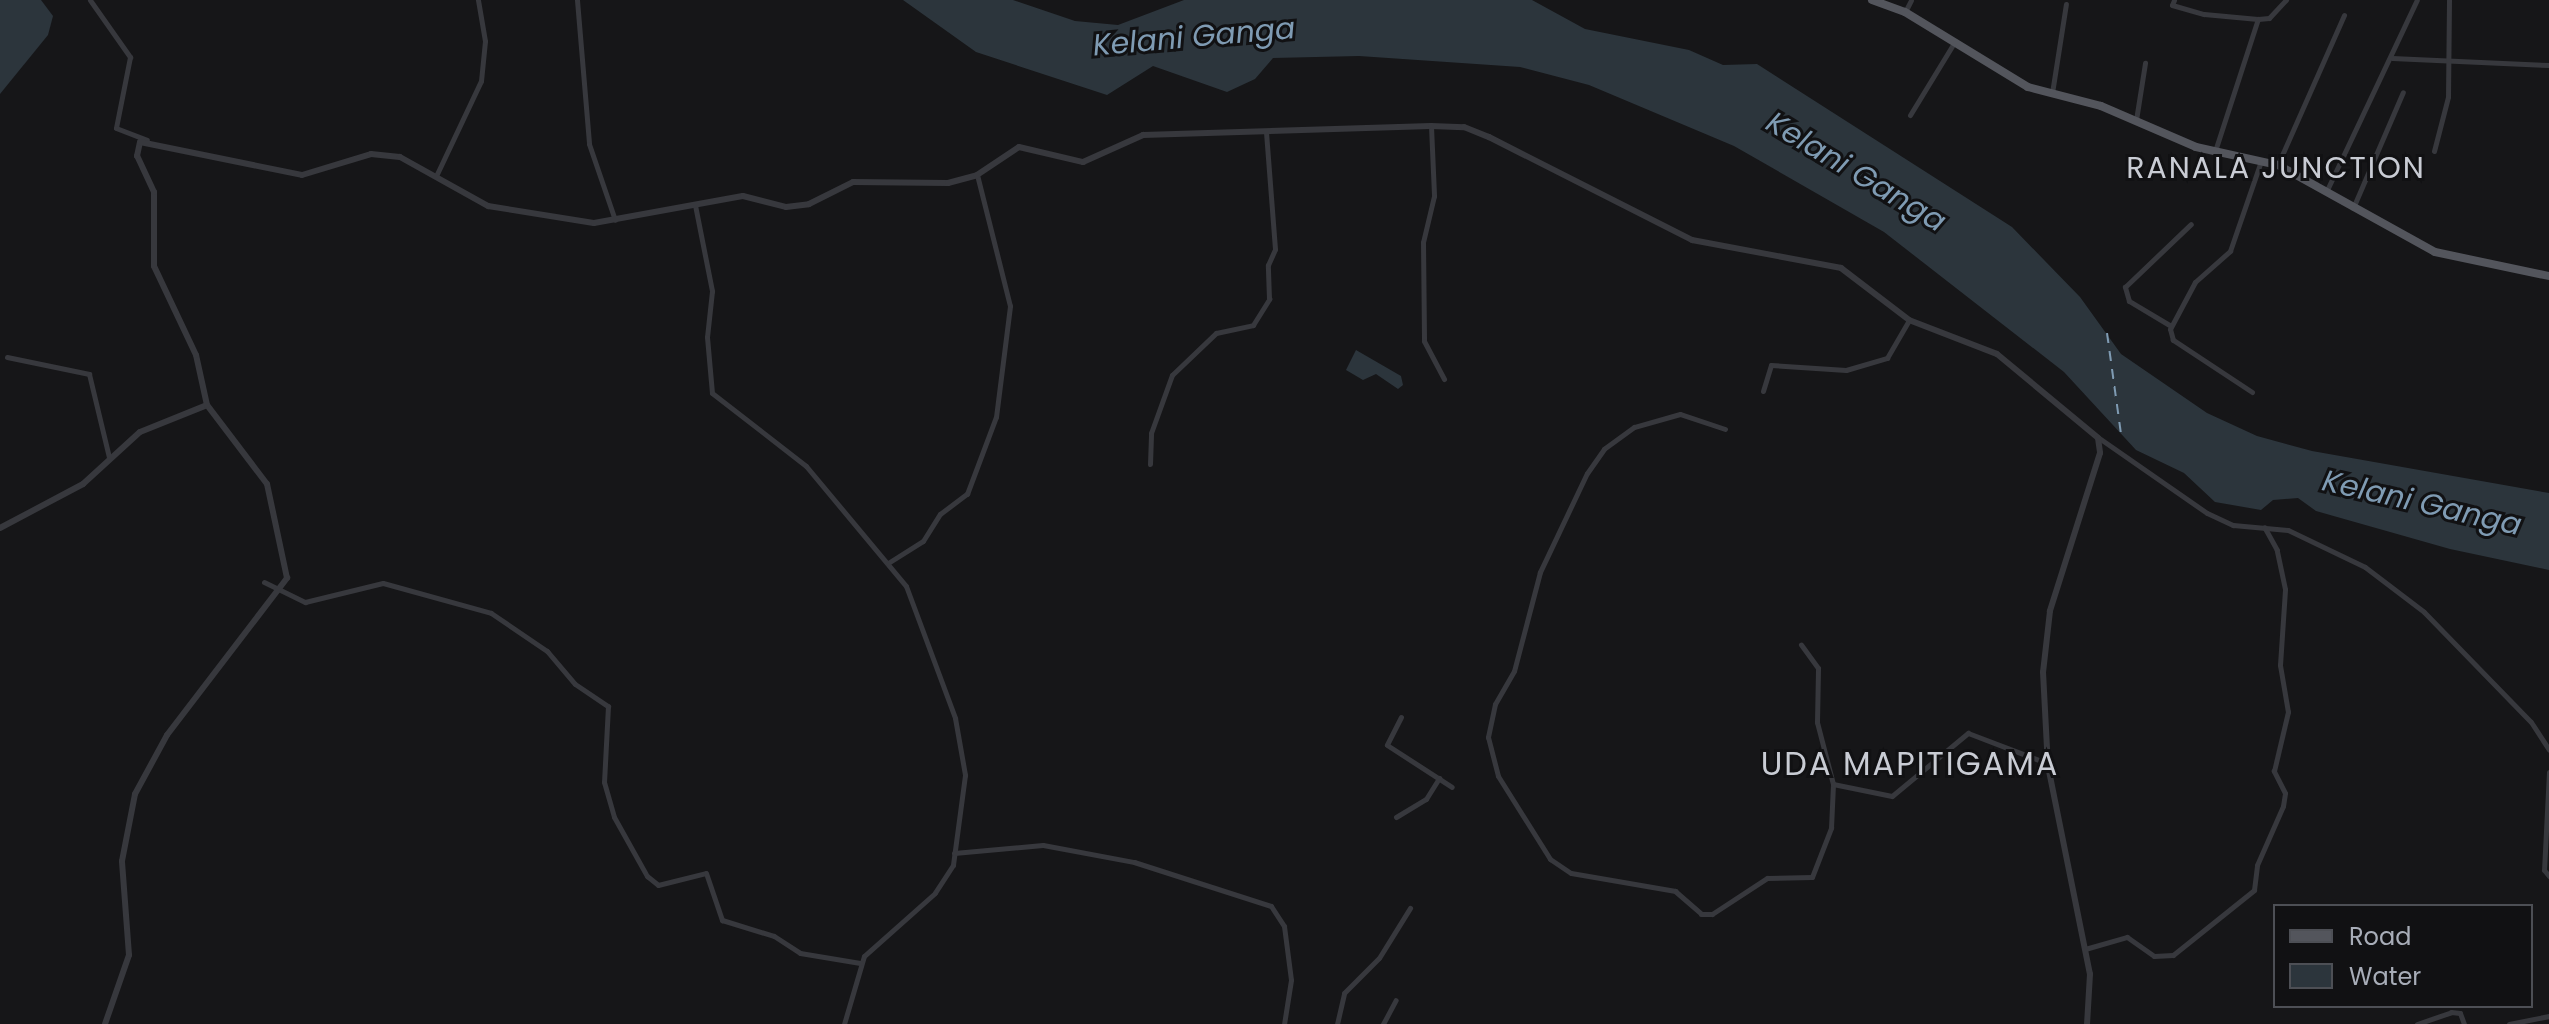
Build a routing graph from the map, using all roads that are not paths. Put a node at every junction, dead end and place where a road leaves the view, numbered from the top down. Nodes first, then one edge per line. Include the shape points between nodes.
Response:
1 (90, 0) edge
2 (478, 0) edge
3 (577, 0) edge
4 (1872, 0) edge
5 (1911, 0) edge
6 (2174, 0) edge
7 (2286, 0) edge
8 (2417, 0) edge
9 (2449, 0) edge
10 (2066, 4) dead end
11 (1905, 12) junction
12 (2344, 15) dead end
13 (2258, 19) junction
14 (1954, 43) junction
15 (2392, 58) junction
16 (2450, 62) junction
17 (2145, 63) dead end
18 (2549, 65) edge
19 (2403, 92) dead end
20 (2052, 94) junction
21 (1910, 115) dead end
22 (2136, 120) junction
23 (1431, 126) junction
24 (1266, 133) junction
25 (147, 140) junction
26 (2434, 151) dead end
27 (2215, 152) junction
28 (2261, 160) junction
29 (2278, 165) junction
30 (977, 175) junction
31 (436, 176) junction
32 (2327, 190) junction
33 (695, 205) junction
34 (2353, 208) junction
35 (616, 221) junction
36 (2191, 224) dead end
37 (2549, 276) edge
38 (1909, 320) junction
39 (2171, 326) junction
40 (7, 357) dead end
41 (1444, 379) dead end
42 (1763, 391) dead end
43 (2252, 392) dead end
44 (207, 405) junction
45 (1725, 429) dead end
46 (2098, 438) junction
47 (109, 457) junction
48 (1150, 464) dead end
49 (2264, 527) junction
50 (0, 528) edge
51 (888, 563) junction
52 (264, 582) dead end
53 (281, 593) junction
54 (1801, 645) dead end
55 (1401, 717) dead end
56 (2549, 750) edge
57 (2050, 764) junction
58 (2549, 772) edge
59 (1439, 778) junction
60 (1833, 784) junction
61 (1452, 787) dead end
62 (1396, 817) dead end
63 (954, 853) junction
64 (2549, 876) edge
65 (1410, 908) dead end
66 (2085, 949) junction
67 (860, 963) junction
68 (1396, 1000) dead end
69 (2549, 1016) edge
70 (105, 1024) edge
71 (844, 1024) edge
72 (1284, 1024) edge
73 (1337, 1024) edge
74 (1383, 1024) edge
75 (2087, 1024) edge
76 (2417, 1024) edge
77 (2464, 1024) edge
78 (2509, 1024) edge

1 - 25 street via 130,57 116,128
2 - 31 street via 485,41 481,81
3 - 35 street via 589,144
4 - 11 main road
5 - 11 street
6 - 13 street via 2172,5 2204,14
7 - 13 street via 2280,10
8 - 15 street
9 - 16 street
10 - 20 street
11 - 14 main road
12 - 29 street
13 - 27 street
14 - 20 main road via 2005,78
14 - 21 street
15 - 16 street
15 - 32 street
16 - 18 street
16 - 26 street via 2448,97
17 - 22 street
19 - 34 street
20 - 22 main road
22 - 27 main road
23 - 24 street
23 - 38 street via 1464,127 1489,137 1692,240 1841,268
23 - 41 street via 1434,196 1423,242 1424,341
24 - 30 street via 1143,135 1083,162 1019,147
24 - 48 street via 1275,249 1268,265 1269,299 1253,325 1216,333 1172,375 1151,433
25 - 31 street via 302,175 371,154 400,157
25 - 44 street via 136,147 154,192 154,266 196,355
27 - 28 main road
28 - 29 main road
28 - 39 street via 2230,251 2195,282
29 - 32 main road
30 - 33 street via 925,186 900,179 853,182 809,204 786,207 743,196
30 - 51 street via 1010,306 996,417 967,494 940,514 923,541
31 - 35 street via 510,214 563,223
32 - 34 main road
33 - 35 street
33 - 51 street via 712,291 707,337 712,393 806,466
34 - 37 main road via 2435,252
36 - 39 street via 2125,287 2129,301
38 - 42 street via 1887,358 1846,370 1771,365
38 - 46 street via 1997,354
39 - 43 street via 2173,340
40 - 47 street via 89,374
44 - 47 street via 140,432
44 - 53 street via 267,484 287,562
45 - 60 street via 1680,414 1634,427 1604,449 1540,572 1514,671 1495,704 1490,754 1550,859 1571,873 1675,891 1701,914 1712,914 1767,878 1812,877 1831,828
46 - 49 street via 2207,513 2233,525
46 - 57 street via 2100,453 2050,611 2043,672
47 - 50 street via 65,496
49 - 56 street via 2327,546 2424,612 2531,722
49 - 66 street via 2277,550 2285,589 2280,665 2289,702 2286,739 2274,771 2285,793 2283,806 2257,865 2254,890 2173,955 2154,956 2127,937
51 - 63 street via 922,619 955,718 965,775
52 - 53 street
53 - 67 street via 305,602 383,583 491,613 547,651 575,684 608,706 604,782 614,817 647,876 658,885 706,873 722,920 774,936 800,953
53 - 70 street via 175,723 135,794 122,861 129,955
54 - 60 street via 1818,668 1817,722
55 - 59 street via 1387,745
57 - 60 street via 1968,733 1892,796
57 - 66 street
58 - 64 street via 2544,870
59 - 61 street
59 - 62 street via 1426,799
63 - 67 street via 935,893
63 - 72 street via 1043,845 1134,862 1271,906 1284,926 1291,980
65 - 73 street via 1379,958 1344,993
66 - 75 street
67 - 71 street
68 - 74 street
69 - 78 street
76 - 77 street via 2451,1012 2460,1013

